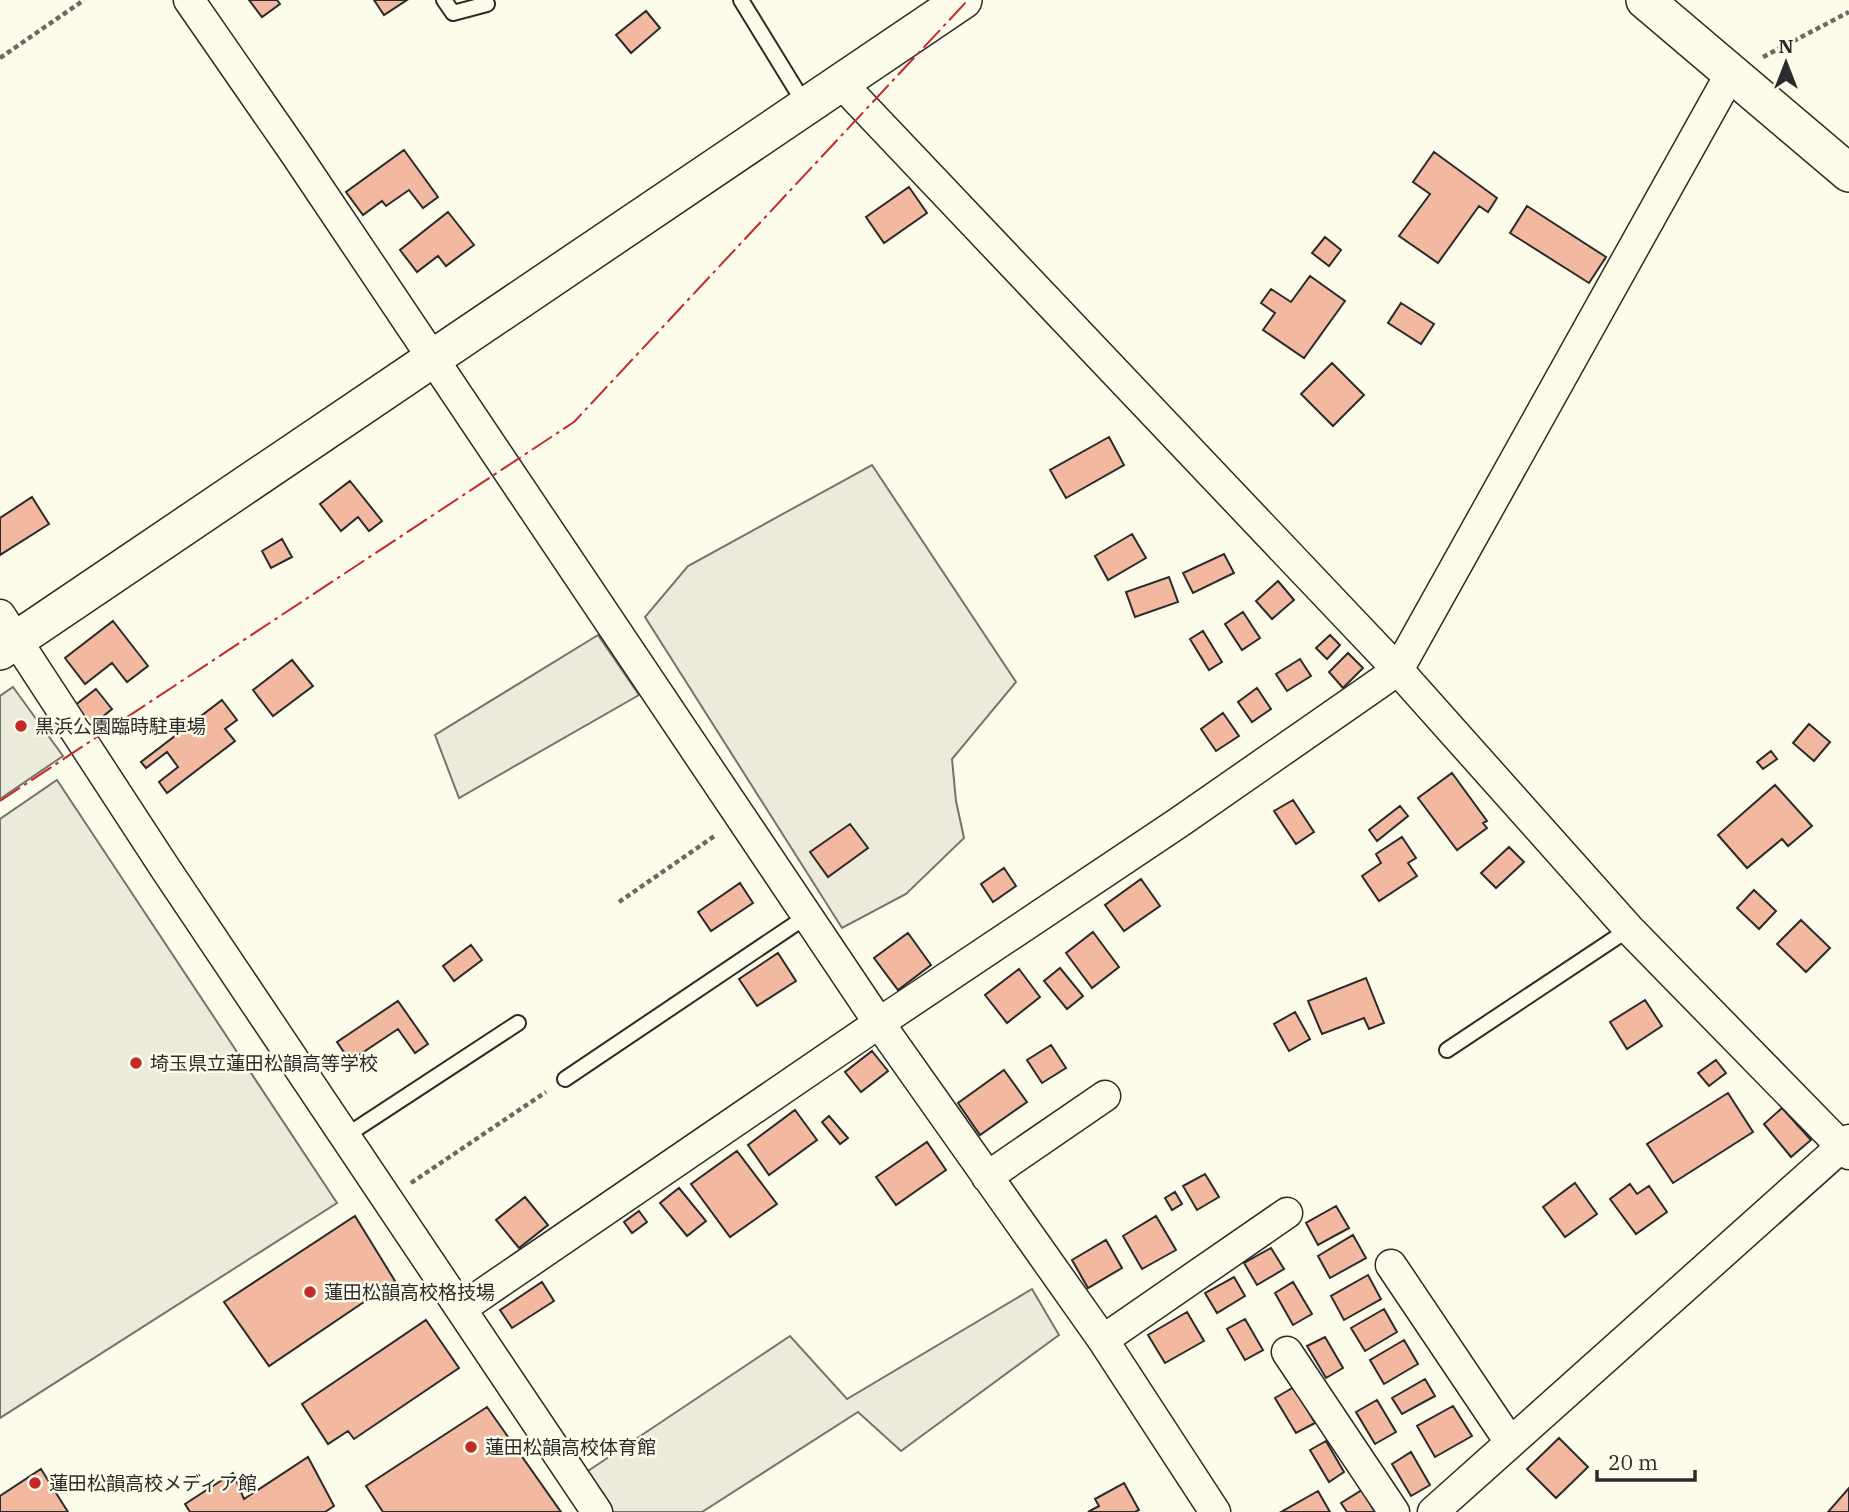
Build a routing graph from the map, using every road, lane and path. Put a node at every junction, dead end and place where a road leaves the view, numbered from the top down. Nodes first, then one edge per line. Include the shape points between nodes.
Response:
1 (84, 0) edge
2 (189, 0) edge
3 (444, 0) edge
4 (741, 0) edge
5 (963, 0) edge
6 (1645, 0) edge
7 (487, 4) dead end
8 (1849, 12) edge
9 (0, 58) edge
10 (1731, 73) junction
11 (840, 82) junction
12 (807, 106) junction
13 (1849, 173) edge
14 (432, 359) junction
15 (5, 635) edge
16 (1398, 670) junction
17 (741, 817) junction
18 (619, 902) dead end
19 (807, 916) junction
20 (1629, 929) junction
21 (517, 1023) dead end
22 (879, 1023) junction
23 (1447, 1050) dead end
24 (565, 1079) joint
25 (1105, 1096) dead end
26 (344, 1137) junction
27 (1846, 1146) edge
28 (987, 1177) junction
29 (387, 1199) junction
30 (1287, 1213) dead end
31 (1391, 1265) dead end
32 (462, 1308) junction
33 (1102, 1340) junction
34 (1287, 1352) dead end
35 (1510, 1442) junction
36 (597, 1512) edge
37 (1215, 1512) edge
38 (1394, 1512) edge
39 (1433, 1512) edge

1 - 9 path
2 - 14 street
3 - 7 lane via 453,13
4 - 12 lane
5 - 11 street
6 - 10 street
8 - 10 path
10 - 13 street
10 - 16 street
11 - 12 street
11 - 16 street
12 - 14 street
14 - 15 street
14 - 17 street
15 - 26 street
16 - 20 street
16 - 22 street
17 - 18 path
17 - 19 street
19 - 22 street
19 - 24 lane
20 - 23 lane
20 - 27 street
21 - 26 lane
22 - 28 street
22 - 32 street
24 - 29 path
25 - 28 street
26 - 29 street
27 - 35 street
28 - 33 street
29 - 32 street
30 - 33 street
31 - 35 street
32 - 36 street
33 - 37 street
34 - 38 street
35 - 39 street

